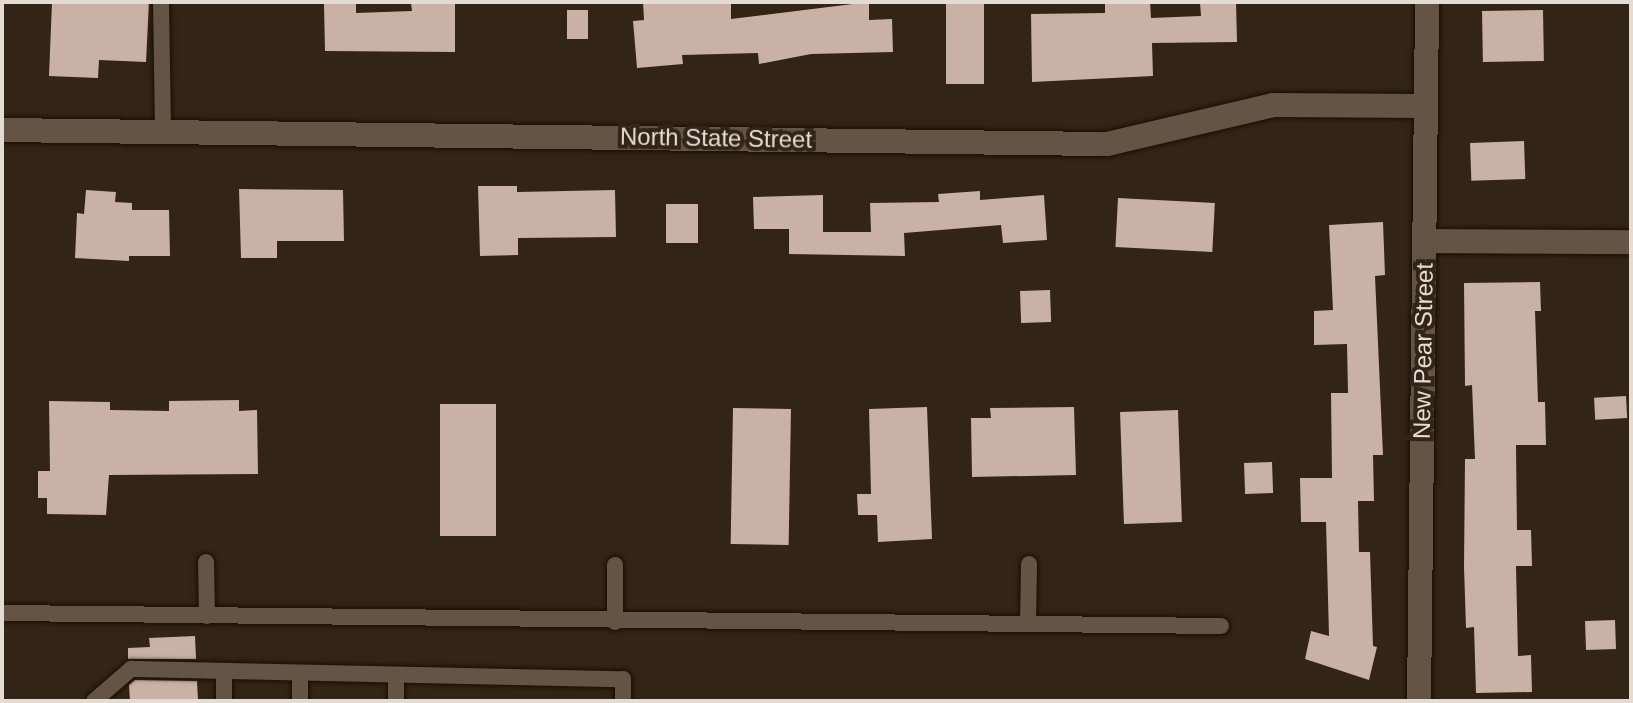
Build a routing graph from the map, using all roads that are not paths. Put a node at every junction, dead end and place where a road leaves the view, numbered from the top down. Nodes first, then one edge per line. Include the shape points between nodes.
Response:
1 (161, 2) edge
2 (1427, 2) edge
3 (1425, 106) junction
4 (2, 130) edge
5 (163, 132) junction
6 (1424, 241) junction
7 (1631, 242) edge
8 (206, 562) dead end
9 (1029, 564) dead end
10 (615, 565) dead end
11 (2, 613) edge
12 (207, 616) junction
13 (615, 622) junction
14 (1028, 624) junction
15 (1221, 626) dead end
16 (224, 672) junction
17 (300, 674) junction
18 (396, 677) junction
19 (94, 701) edge
20 (224, 701) edge
21 (300, 701) edge
22 (396, 701) edge
23 (623, 701) edge
24 (1419, 701) edge

1 - 5 lane
2 - 3 street, New Pear Street
3 - 5 street, North State Street via 1273,105 1234,110 1154,137 1107,144
3 - 6 street, New Pear Street
4 - 5 street, North State Street
6 - 7 street
6 - 24 street, New Pear Street
8 - 12 lane
9 - 14 lane
10 - 13 lane
11 - 12 lane
12 - 13 lane
13 - 14 lane
14 - 15 lane
16 - 17 lane
16 - 19 lane via 131,669
16 - 20 lane
17 - 18 lane
17 - 21 lane
18 - 22 lane
18 - 23 lane via 623,679

